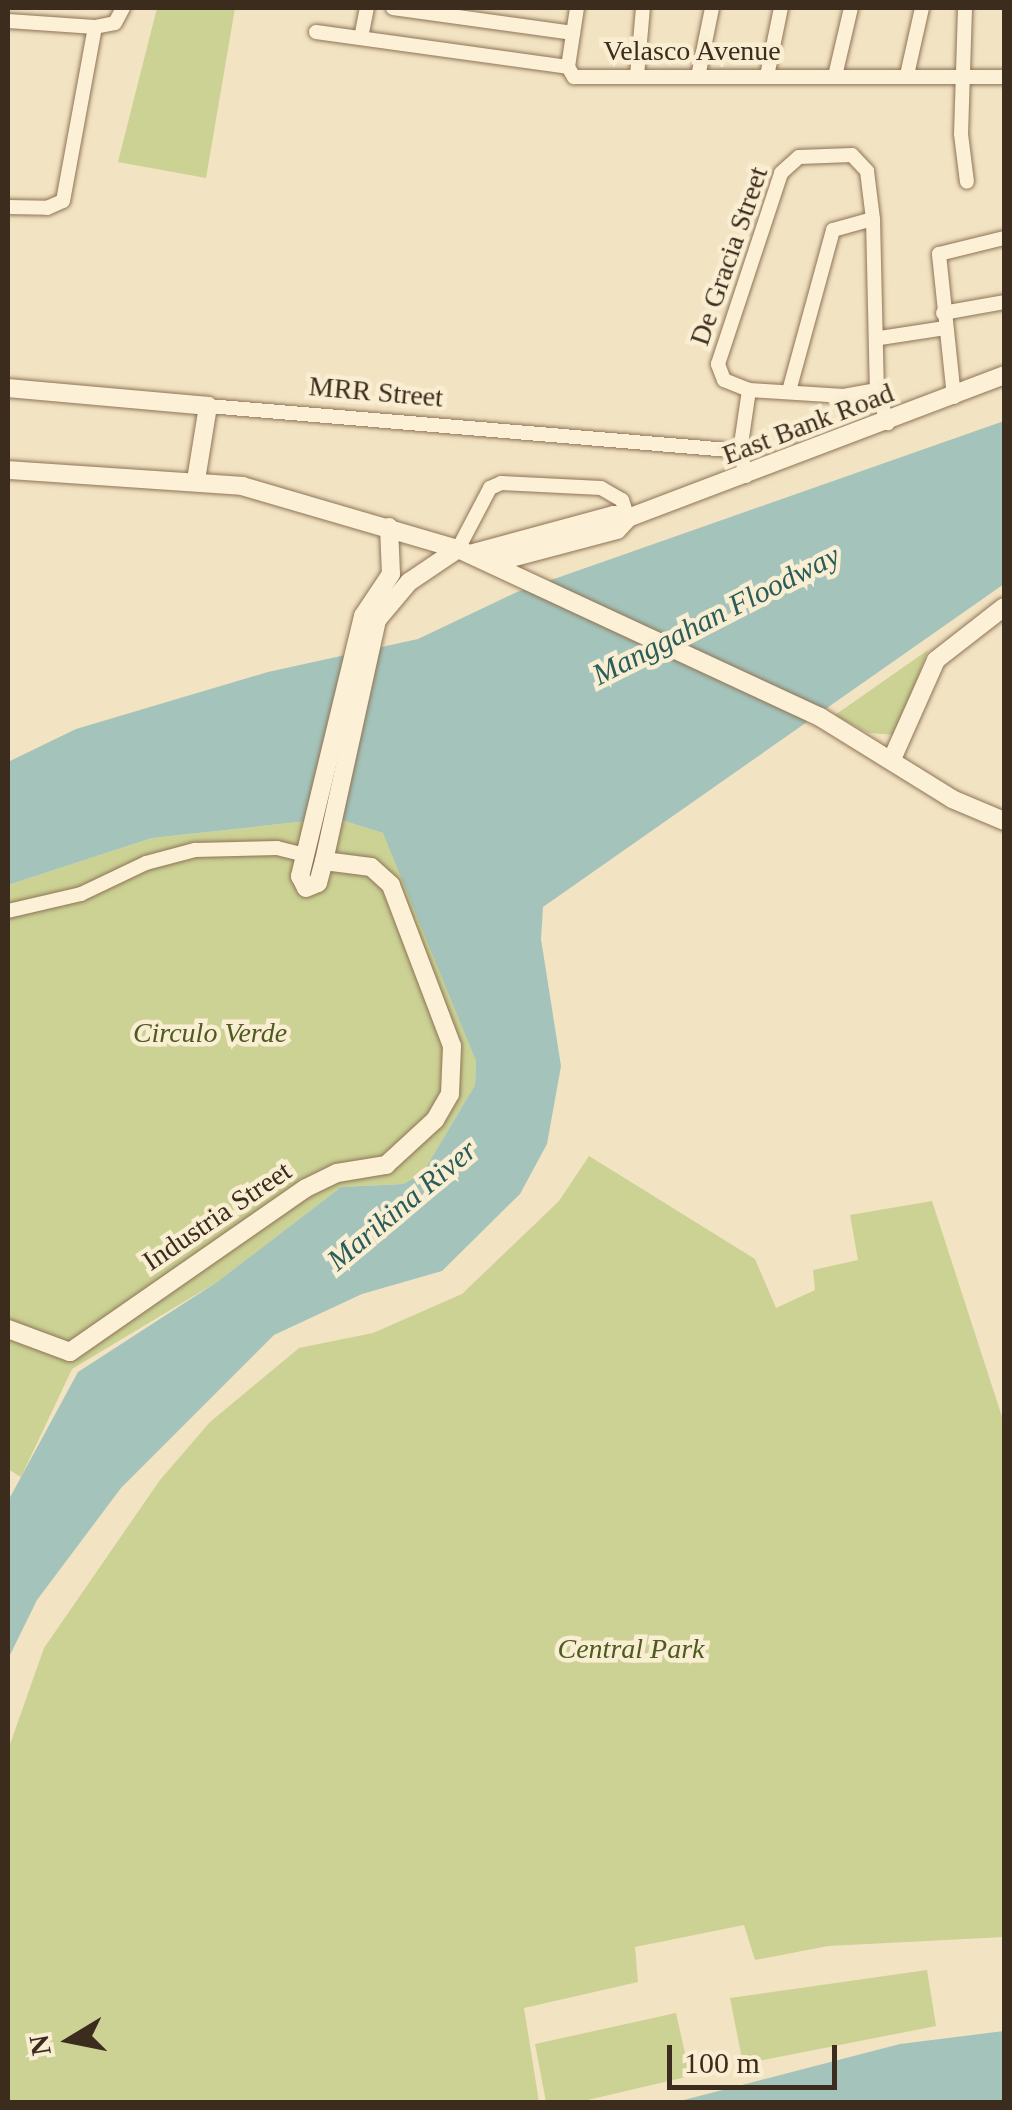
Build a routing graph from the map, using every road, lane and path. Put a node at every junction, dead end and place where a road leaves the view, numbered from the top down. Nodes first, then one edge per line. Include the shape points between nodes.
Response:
1 (122, 8) edge
2 (367, 8) edge
3 (393, 8) edge
4 (525, 8) edge
5 (576, 8) edge
6 (643, 8) edge
7 (712, 8) edge
8 (781, 8) edge
9 (851, 8) edge
10 (922, 8) edge
11 (966, 8) edge
12 (428, 10) edge
13 (480, 14) edge
14 (8, 21) edge
15 (522, 26) junction
16 (95, 27) junction
17 (316, 32) dead end
18 (573, 32) junction
19 (361, 38) junction
20 (568, 67) junction
21 (637, 76) junction
22 (767, 76) junction
23 (834, 76) junction
24 (907, 76) junction
25 (698, 77) junction
26 (1004, 77) edge
27 (962, 79) junction
28 (967, 182) dead end
29 (8, 207) edge
30 (874, 219) junction
31 (1004, 238) edge
32 (1004, 302) edge
33 (944, 321) junction
34 (880, 338) junction
35 (1004, 375) edge
36 (8, 388) edge
37 (749, 390) junction
38 (877, 390) junction
39 (789, 391) junction
40 (954, 397) junction
41 (208, 406) junction
42 (888, 424) junction
43 (740, 451) junction
44 (8, 470) edge
45 (746, 476) junction
46 (196, 480) junction
47 (628, 518) junction
48 (390, 527) junction
49 (409, 532) junction
50 (464, 551) junction
51 (492, 564) junction
52 (394, 570) junction
53 (409, 582) junction
54 (1004, 607) edge
55 (370, 618) junction
56 (892, 759) junction
57 (1004, 821) edge
58 (315, 850) junction
59 (8, 911) edge
60 (8, 1329) edge

1 - 16 street via 116,22
2 - 19 street
3 - 12 street, Velasco Avenue
4 - 15 street
5 - 18 street
6 - 21 street
7 - 25 street
8 - 22 street
9 - 23 street
10 - 24 street
11 - 27 street
12 - 13 street, Velasco Avenue
13 - 15 street, Velasco Avenue
14 - 16 street
15 - 18 street, Velasco Avenue
16 - 29 street via 62,201 47,208
17 - 19 street
18 - 20 street, Velasco Avenue
19 - 20 street
20 - 21 street, Velasco Avenue via 574,77
21 - 25 street, Velasco Avenue
22 - 23 street, Velasco Avenue
22 - 25 street, Velasco Avenue
23 - 24 street, Velasco Avenue
24 - 27 street, Velasco Avenue
26 - 27 street, Velasco Avenue
27 - 28 street
30 - 34 street, De Gracia Street
30 - 37 street, De Gracia Street via 860,157 788,161 718,364 724,380
30 - 39 street via 833,230
31 - 33 street via 941,250
32 - 33 street
33 - 34 street
33 - 40 street
34 - 38 street, De Gracia Street
35 - 40 street, East Bank Road
36 - 41 street, MRR Street
37 - 39 street
37 - 43 street
38 - 39 street via 844,396
38 - 42 street
40 - 42 street, East Bank Road
41 - 43 street, MRR Street
41 - 46 street
42 - 45 street, East Bank Road
43 - 45 street
44 - 46 street
45 - 47 street, East Bank Road
46 - 48 street via 259,489
47 - 50 street, East Bank Road via 614,515
47 - 50 street via 622,500 601,488 501,483 490,488
47 - 51 street, East Bank Road via 618,530
48 - 49 street
48 - 52 street
49 - 50 street
49 - 52 street
50 - 51 street
50 - 53 street, East Bank Road
51 - 56 street via 820,718
52 - 53 street
52 - 55 street
53 - 55 street, East Bank Road
54 - 56 street via 936,660
55 - 58 street
56 - 57 street via 952,799
58 - 59 street via 195,850 146,863 82,894
58 - 60 street, Industria Street via 371,867 391,885 452,1046 450,1094 434,1120 386,1165 337,1173 306,1188 70,1352

